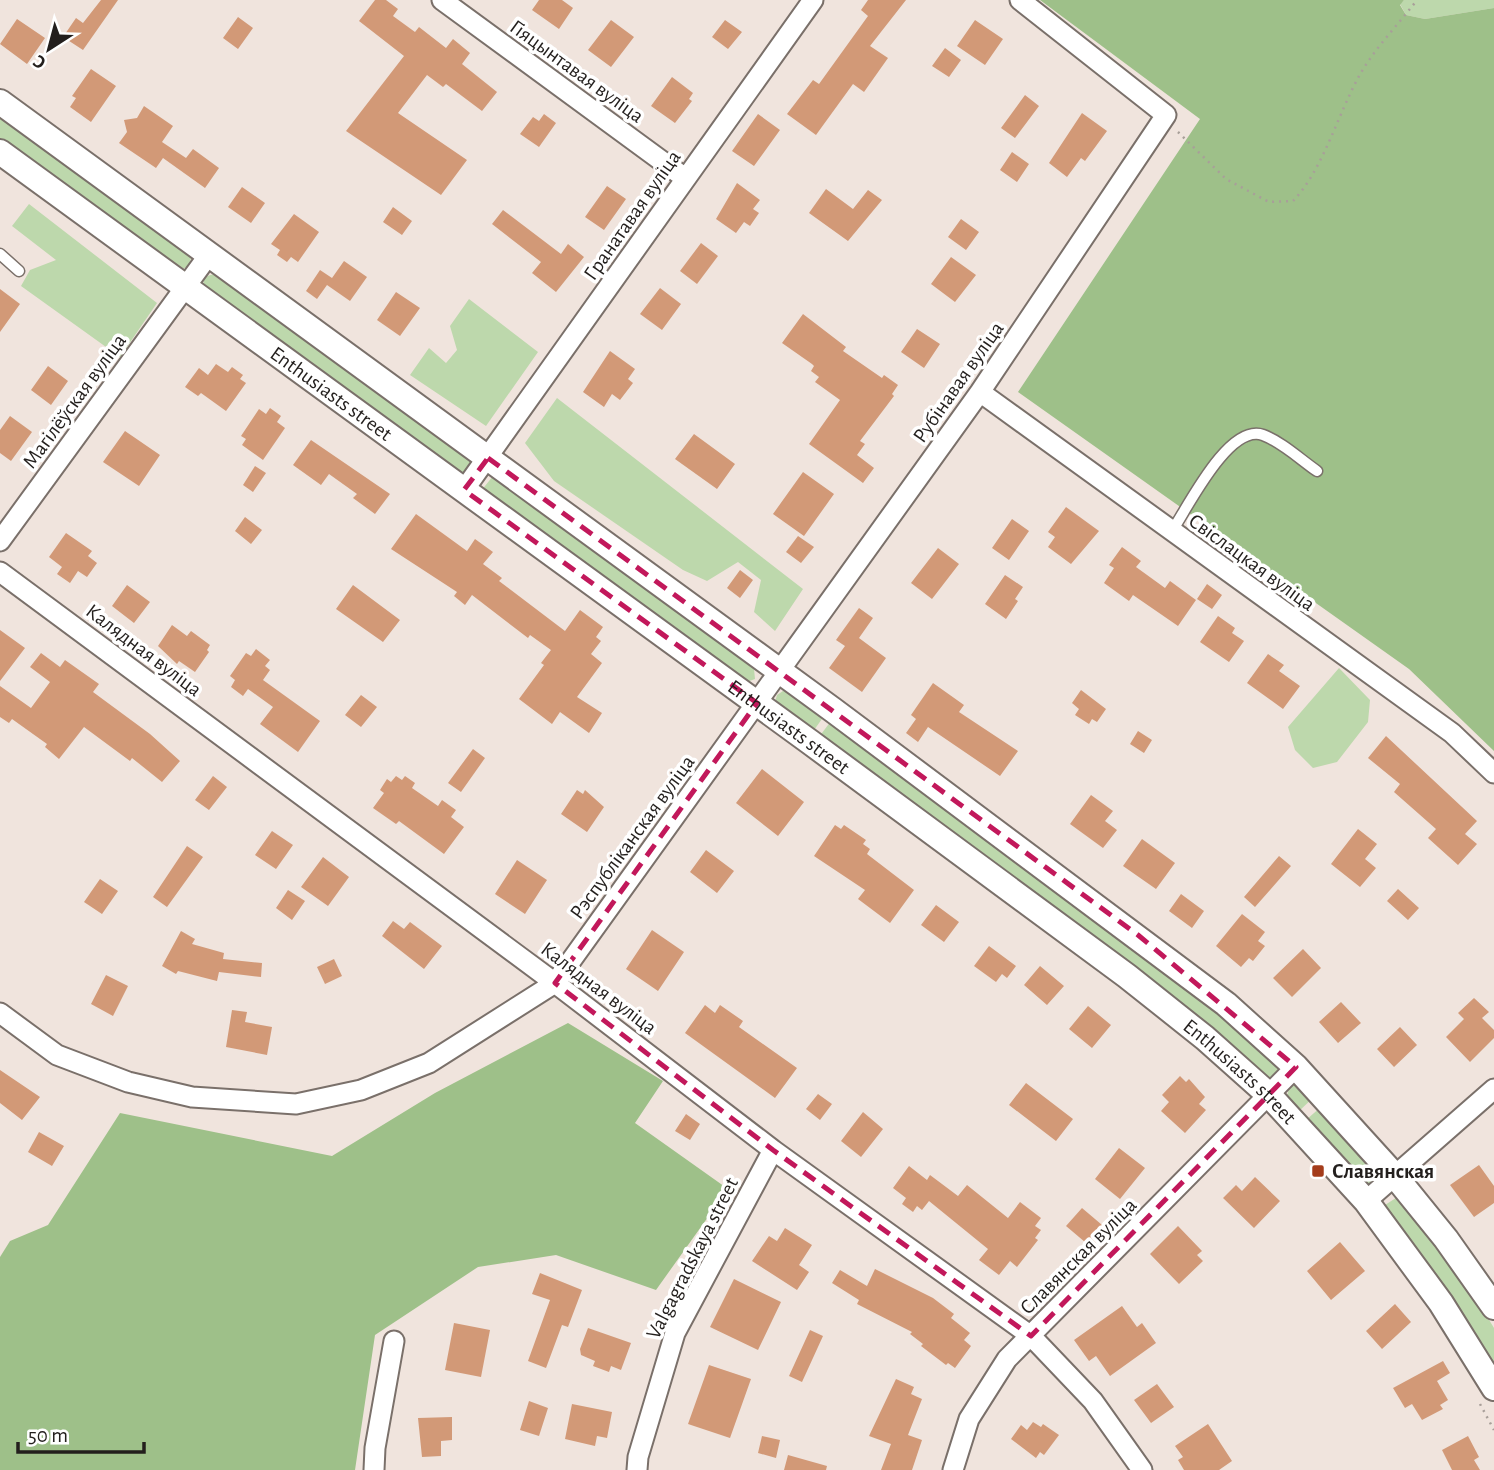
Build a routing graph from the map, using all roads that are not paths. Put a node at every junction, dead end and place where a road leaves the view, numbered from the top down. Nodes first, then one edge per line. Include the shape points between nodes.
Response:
1 (442, 0) edge
2 (813, 0) edge
3 (1020, 0) edge
4 (0, 102) edge
5 (0, 152) edge
6 (685, 178) junction
7 (0, 254) edge
8 (208, 256) junction
9 (19, 271) dead end
10 (185, 287) junction
11 (981, 391) junction
12 (488, 458) junction
13 (1317, 471) dead end
14 (464, 491) junction
15 (1172, 531) junction
16 (0, 541) edge
17 (0, 572) edge
18 (780, 671) junction
19 (757, 703) junction
20 (1494, 772) edge
21 (555, 983) junction
22 (0, 1013) edge
23 (1296, 1067) junction
24 (1494, 1089) edge
25 (1269, 1095) junction
26 (773, 1150) junction
27 (1395, 1176) junction
28 (1366, 1201) junction
29 (1494, 1307) edge
30 (1031, 1336) junction
31 (394, 1341) dead end
32 (1485, 1392) edge
33 (374, 1470) edge
34 (637, 1470) edge
35 (953, 1470) edge
36 (1142, 1470) edge

1 - 6 street, Гіяцынтавая вуліца
2 - 6 street, Гранатавая вуліца
3 - 11 street, Рубінавая вуліца via 1166,115
4 - 8 street, Enthusiasts street
5 - 10 street, Enthusiasts street
6 - 12 street, Гранатавая вуліца
7 - 9 lane
8 - 10 street, Магілёўская вуліца
8 - 12 street, Enthusiasts street
10 - 14 street, Enthusiasts street
10 - 16 street, Магілёўская вуліца
11 - 15 street, Свіслацкая вуліца
11 - 18 street, Рубінавая вуліца
12 - 14 street, Гранатавая вуліца
12 - 18 street, Enthusiasts street
13 - 15 lane via 1263,435 1249,433 1226,447
14 - 19 street, Enthusiasts street
15 - 20 street, Свіслацкая вуліца via 1452,733
17 - 21 street, Калядная вуліца
18 - 19 street, Рубінавая вуліца
18 - 23 street, Enthusiasts street via 1138,935
19 - 21 street, Рэспубліканская вуліца
19 - 25 street, Enthusiasts street via 1127,976
21 - 22 street, Рэспубліканская вуліца via 429,1063 361,1090 296,1104 192,1097 128,1082 57,1055
21 - 26 street, Калядная вуліца
23 - 25 street, Славянская вуліца
23 - 27 street, Enthusiasts street
24 - 27 street
25 - 28 street, Enthusiasts street
25 - 30 street, Славянская вуліца
26 - 30 street, Калядная вуліца
26 - 34 street, Valgagradskaya street via 675,1333
27 - 28 street
27 - 29 street, Enthusiasts street
28 - 32 street, Enthusiasts street via 1441,1303
30 - 35 street, Славянская вуліца via 1007,1359 970,1419
30 - 36 street, Калядная вуліца via 1093,1401
31 - 33 street

